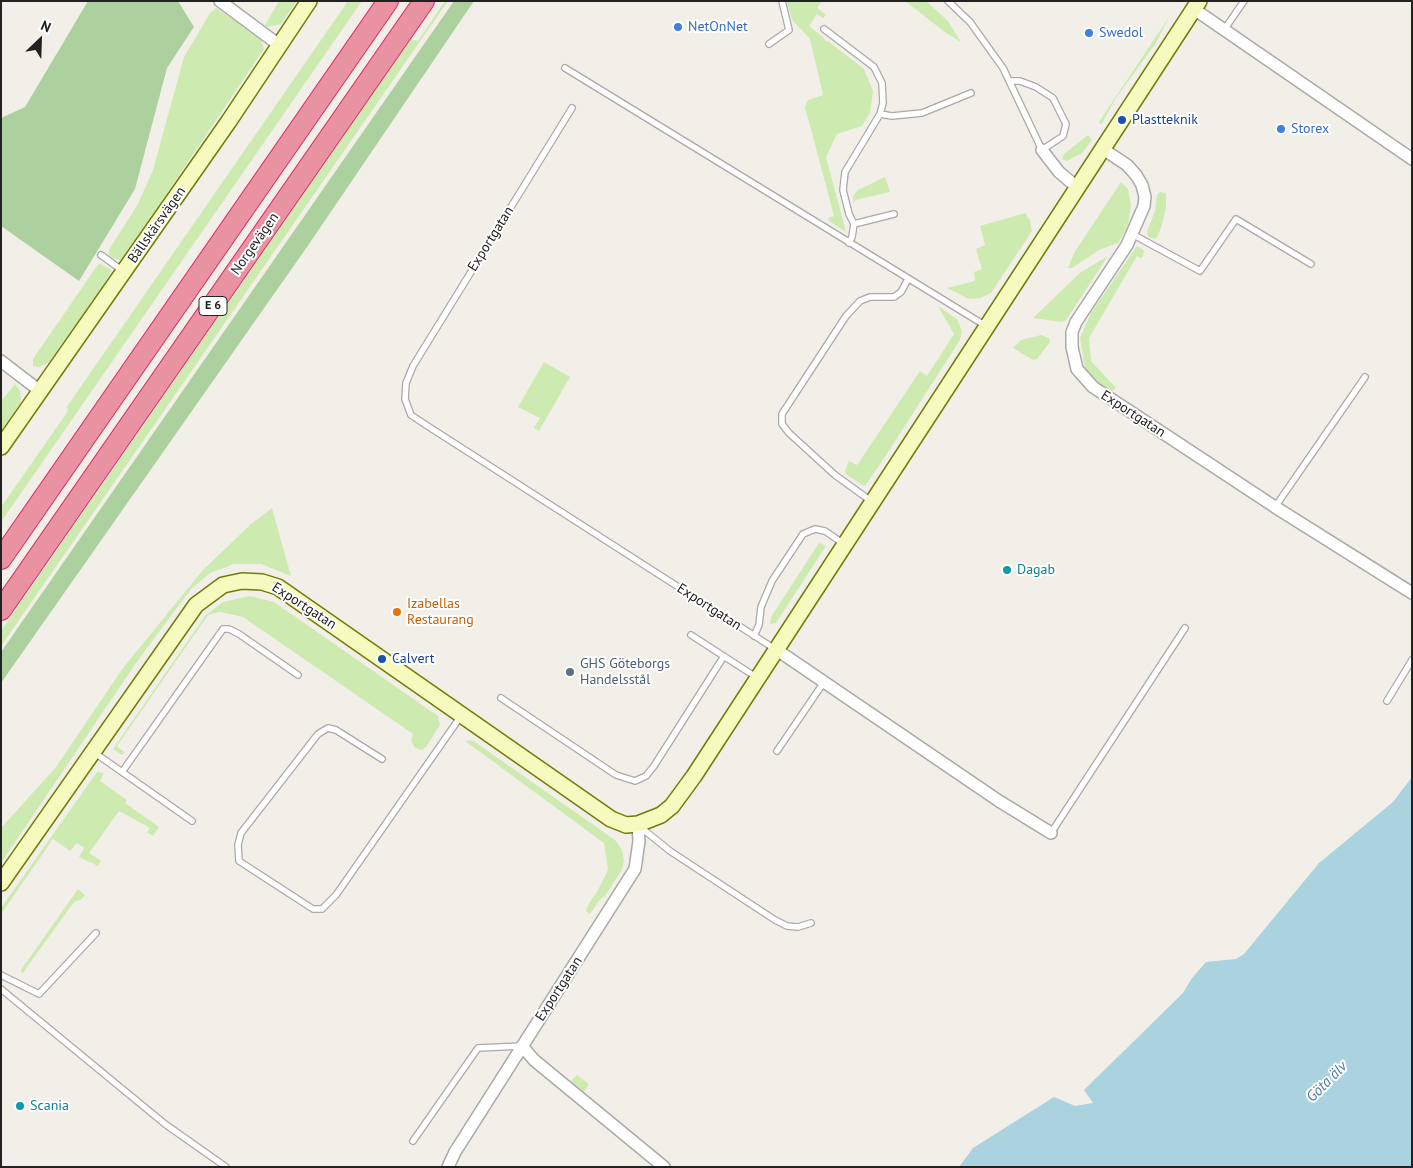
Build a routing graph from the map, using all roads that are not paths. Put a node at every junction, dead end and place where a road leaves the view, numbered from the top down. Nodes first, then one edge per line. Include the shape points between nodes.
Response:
1 (220, 1) edge
2 (309, 1) edge
3 (388, 1) edge
4 (424, 1) edge
5 (782, 1) edge
6 (948, 1) edge
7 (1244, 1) edge
8 (1196, 5) edge
9 (824, 29) dead end
10 (1224, 30) junction
11 (769, 44) dead end
12 (279, 45) junction
13 (565, 68) dead end
14 (1010, 81) junction
15 (971, 93) dead end
16 (572, 108) dead end
17 (880, 114) junction
18 (1103, 149) junction
19 (1042, 150) junction
20 (1412, 159) edge
21 (1078, 188) junction
22 (894, 214) dead end
23 (854, 224) junction
24 (1132, 234) junction
25 (849, 243) junction
26 (101, 255) dead end
27 (1311, 264) dead end
28 (124, 272) junction
29 (908, 279) junction
30 (988, 327) junction
31 (1, 361) edge
32 (1365, 376) dead end
33 (40, 391) junction
34 (1, 447) edge
35 (873, 502) junction
36 (1275, 507) junction
37 (845, 545) junction
38 (1, 559) edge
39 (1412, 593) edge
40 (1, 610) edge
41 (1185, 628) dead end
42 (691, 635) dead end
43 (754, 636) junction
44 (777, 650) junction
45 (724, 656) junction
46 (1412, 660) edge
47 (298, 675) dead end
48 (758, 678) junction
49 (824, 682) junction
50 (501, 698) dead end
51 (1387, 701) dead end
52 (462, 715) junction
53 (93, 751) junction
54 (777, 751) dead end
55 (382, 759) dead end
56 (122, 772) junction
57 (192, 821) dead end
58 (638, 824) junction
59 (1051, 833) joint
60 (1, 883) edge
61 (811, 923) dead end
62 (96, 932) dead end
63 (1, 975) edge
64 (1, 990) edge
65 (522, 1046) junction
66 (413, 1141) dead end
67 (226, 1167) edge
68 (448, 1167) edge
69 (664, 1167) edge

1 - 12 street
2 - 12 street, Bällskärsvägen
3 - 38 highway, Norgevägen / E 6
4 - 40 highway, Norgevägen / E 6
5 - 11 lane via 789,30
6 - 14 lane via 970,22
7 - 10 lane
8 - 10 street
8 - 18 street
9 - 17 lane via 874,67 882,83 884,103
10 - 20 street
12 - 28 street, Bällskärsvägen
13 - 25 lane
14 - 19 lane
14 - 19 lane via 1020,81 1046,93 1066,124 1063,136
15 - 17 lane via 922,112 892,116
16 - 43 lane, Exportgatan via 413,366 406,383 405,399 412,415 426,425
17 - 23 lane via 845,172 843,190
18 - 21 street
18 - 24 street, Exportgatan via 1127,165 1142,184 1144,206
19 - 21 street via 1059,172
21 - 30 street
22 - 23 lane
23 - 25 lane
24 - 27 lane via 1200,271 1236,219
24 - 36 street, Exportgatan via 1076,322 1072,347 1077,369 1093,387
25 - 29 lane
26 - 28 lane
28 - 33 street, Bällskärsvägen
29 - 30 lane
29 - 35 lane via 894,297 870,297 860,301 846,316 782,414 782,424 789,433 835,475
30 - 35 street
31 - 33 street
32 - 36 lane
33 - 34 street, Bällskärsvägen
35 - 37 street
36 - 39 street, Exportgatan
37 - 43 lane via 815,529 803,534 772,580
37 - 44 street
41 - 59 lane
42 - 45 lane
43 - 44 lane, Exportgatan
44 - 48 street
44 - 49 street, Exportgatan
45 - 48 lane
45 - 50 lane via 654,766 646,776 635,781 616,775
46 - 51 lane
47 - 56 lane via 239,634 223,629
48 - 58 street via 672,806 650,821
49 - 54 lane
49 - 59 street, Exportgatan
52 - 53 street, Exportgatan via 278,587 242,581 223,585 196,605
52 - 55 lane via 336,896 322,909 313,909 239,861 241,833 318,734 328,728 336,730
52 - 58 street, Exportgatan via 611,820 626,825
53 - 56 lane
53 - 60 street, Exportgatan
56 - 57 lane
58 - 61 lane via 670,851 775,920 798,927
58 - 65 street, Exportgatan via 636,869
62 - 63 lane via 39,994
64 - 67 lane via 165,1124
65 - 66 lane via 478,1048
65 - 68 street, Exportgatan
65 - 69 street via 534,1060

